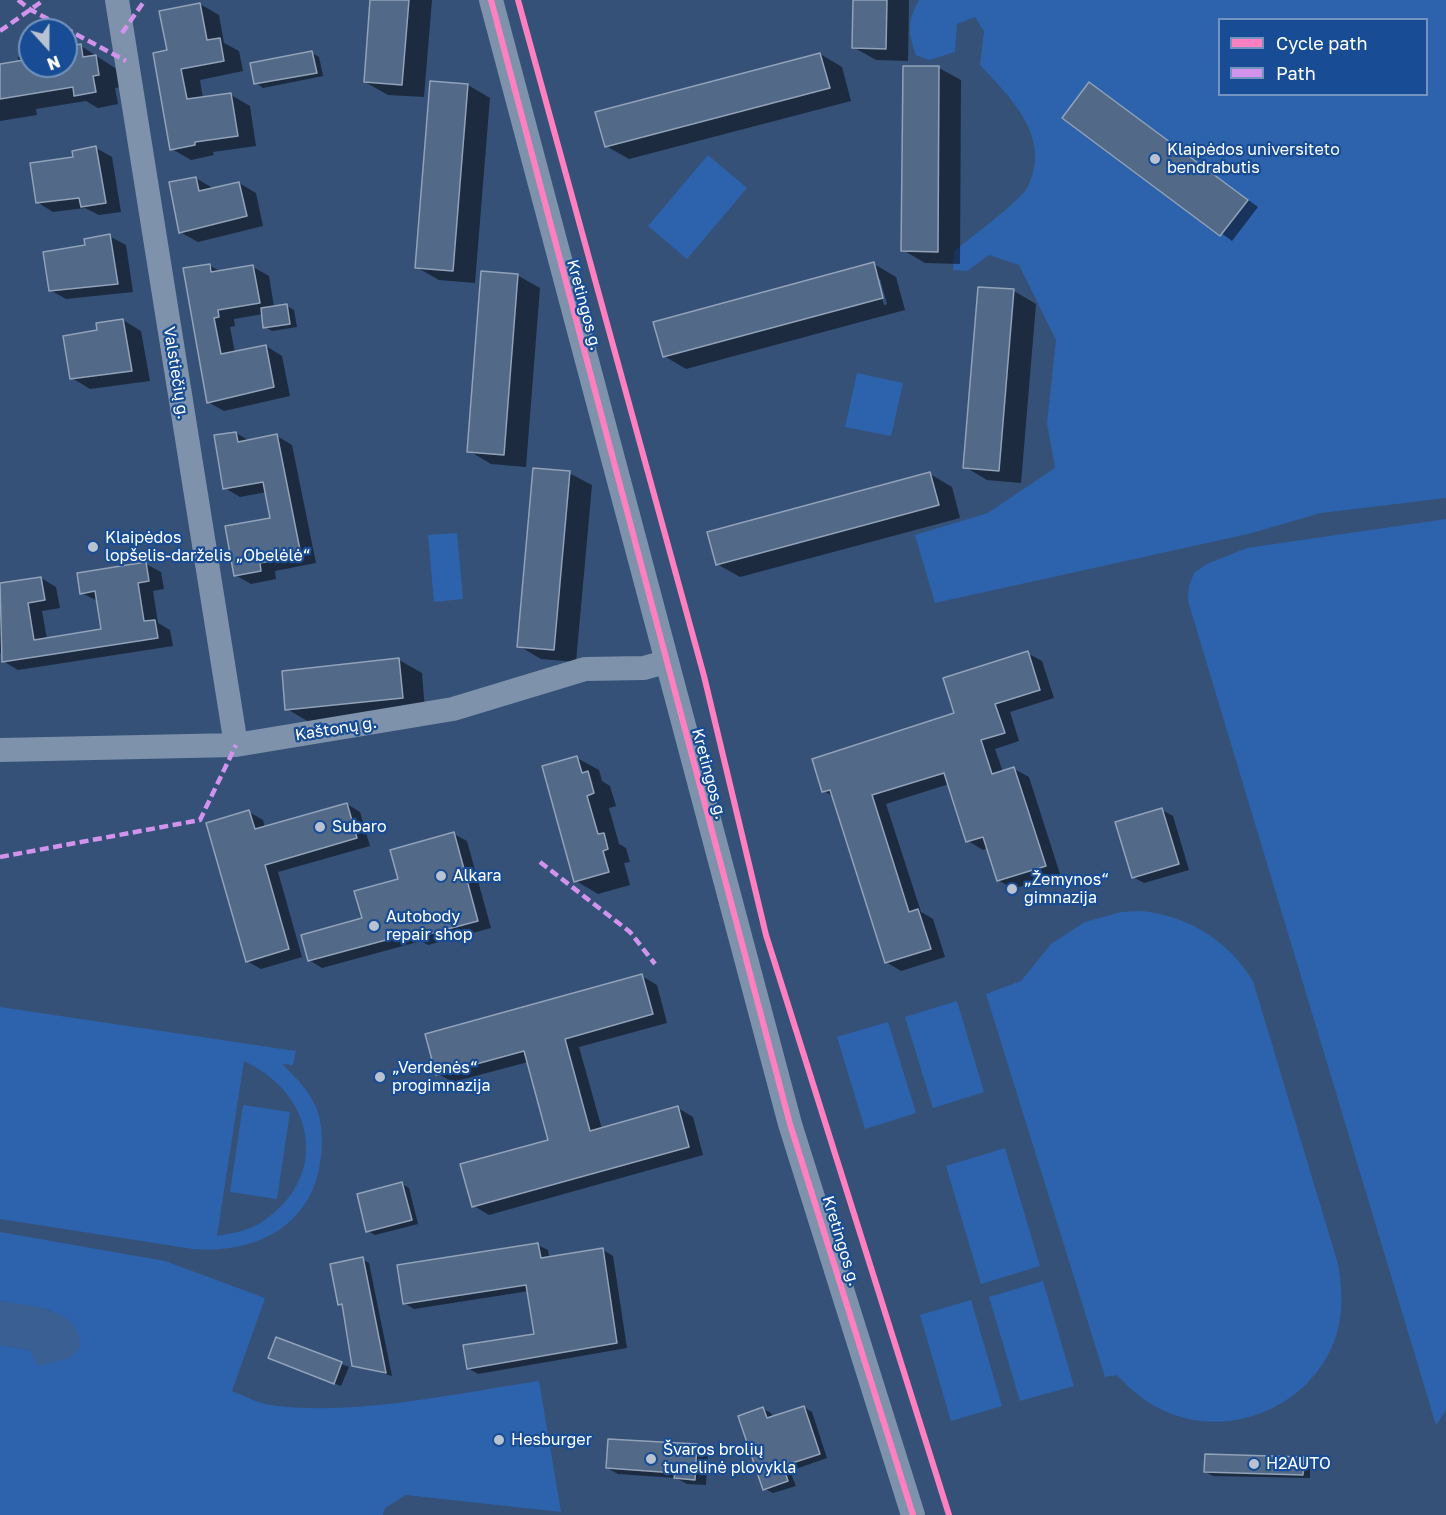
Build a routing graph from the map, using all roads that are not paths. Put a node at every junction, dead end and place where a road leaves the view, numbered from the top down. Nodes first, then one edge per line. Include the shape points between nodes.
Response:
1 (117, 0) edge
2 (490, 0) edge
3 (665, 662) junction
4 (236, 745) junction
5 (0, 750) edge
6 (913, 1515) edge

1 - 4 street, Valstiečių g.
2 - 3 street, Kretingos g.
3 - 4 street, Kaštonų g. via 644,668 585,669 453,709
3 - 6 street, Kretingos g. via 790,1124
4 - 5 street, Kaštonų g.

